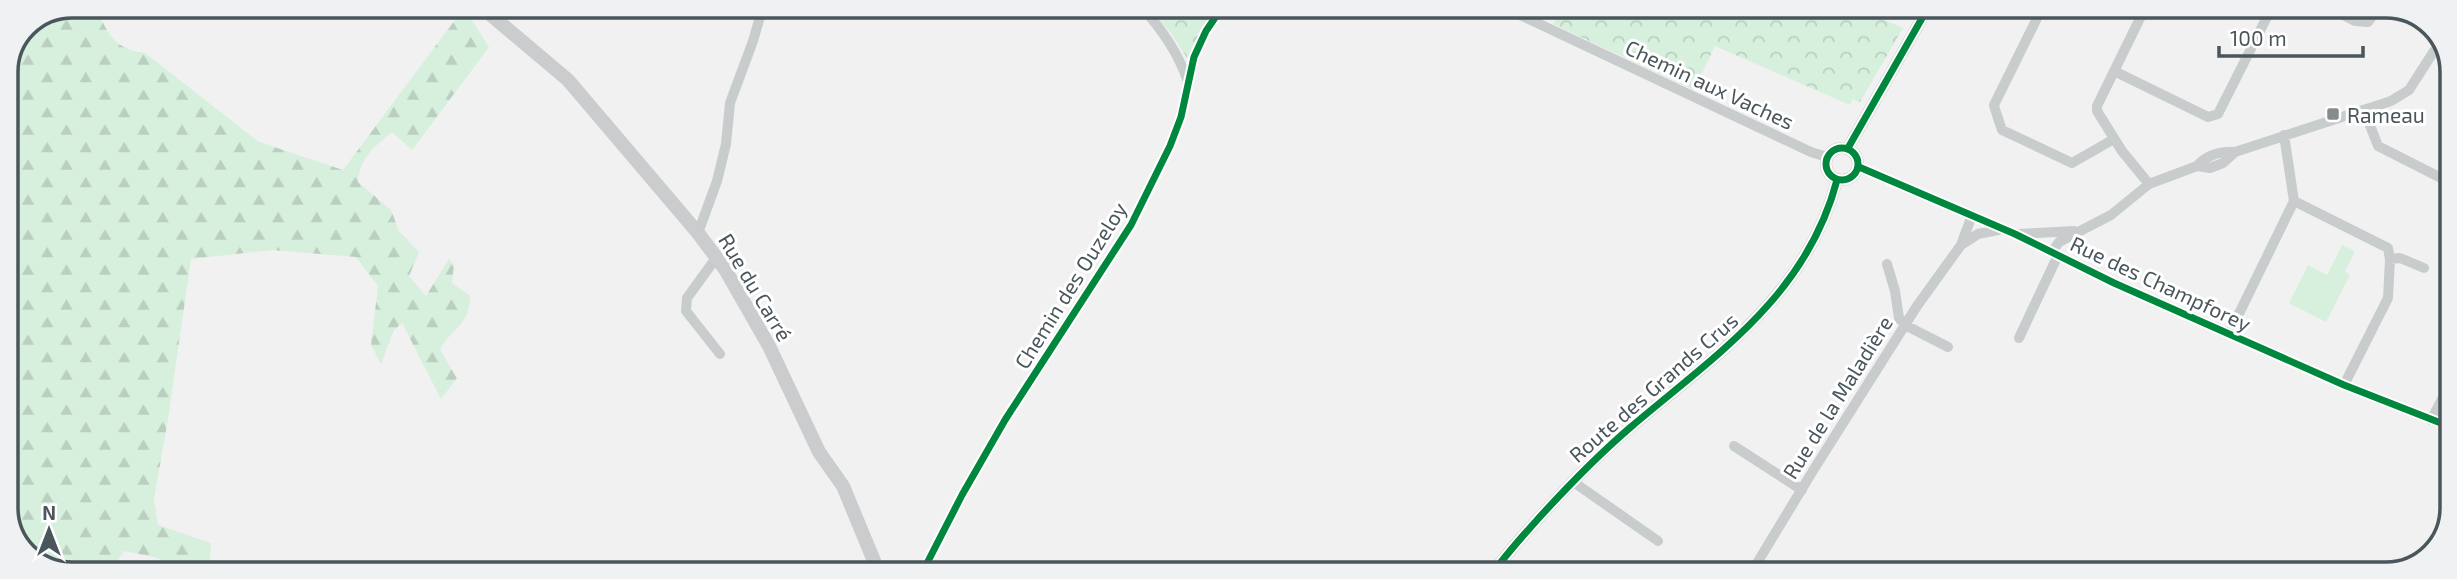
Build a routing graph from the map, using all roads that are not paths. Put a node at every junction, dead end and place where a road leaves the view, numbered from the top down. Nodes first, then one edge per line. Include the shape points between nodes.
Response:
1 (494, 18) edge
2 (760, 18) edge
3 (1151, 18) edge
4 (1215, 18) edge
5 (1526, 18) edge
6 (1922, 18) edge
7 (2037, 18) edge
8 (2140, 18) edge
9 (2266, 18) edge
10 (2351, 18) edge
11 (2371, 18) edge
12 (2435, 51) edge
13 (2114, 71) junction
14 (1188, 83) junction
15 (2364, 110) junction
16 (2284, 135) junction
17 (2114, 139) junction
18 (1848, 148) junction
19 (1827, 157) junction
20 (1858, 167) junction
21 (2439, 177) edge
22 (1837, 180) junction
23 (2148, 184) junction
24 (2294, 201) junction
25 (1976, 217) junction
26 (2003, 229) junction
27 (2081, 230) junction
28 (698, 233) junction
29 (2043, 233) junction
30 (1978, 234) junction
31 (2015, 234) junction
32 (1961, 245) junction
33 (2051, 251) junction
34 (716, 258) junction
35 (2390, 259) junction
36 (1886, 264) dead end
37 (2424, 268) dead end
38 (1905, 325) junction
39 (2229, 334) junction
40 (2019, 338) dead end
41 (1948, 347) dead end
42 (720, 354) dead end
43 (2344, 385) junction
44 (2440, 403) edge
45 (2431, 420) junction
46 (2440, 423) edge
47 (1734, 446) dead end
48 (1572, 481) junction
49 (1802, 489) junction
50 (1658, 541) dead end
51 (874, 562) edge
52 (928, 562) edge
53 (1502, 562) edge
54 (1758, 562) edge

1 - 28 main road, Rue du Carré via 568,80
2 - 28 street via 730,103 717,181
3 - 14 street via 1171,42
4 - 14 street, Chemin des Ouzeloy via 1194,57
5 - 19 street, Chemin aux Vaches
6 - 18 street
7 - 17 street via 1994,105 1999,125 2072,163
8 - 13 street
9 - 13 street via 2218,114 2208,117
10 - 11 street via 2361,23
12 - 15 street via 2409,90
13 - 17 street via 2097,106 2098,116
14 - 52 street, Chemin des Ouzeloy via 1170,146 1131,225 1005,421
15 - 16 street
15 - 21 street via 2378,146
16 - 23 street via 2235,152 2210,168 2197,166
16 - 24 street
17 - 23 street
18 - 19 street via 1835,149
18 - 20 street via 1857,157
19 - 22 street via 1827,171
20 - 22 street via 1853,177
20 - 25 street, Rue des Champforey
22 - 48 street, Route des Grands Crus via 1811,246 1757,319
23 - 27 street via 2111,215
24 - 35 street via 2388,247
24 - 39 street
25 - 26 street, Rue des Champforey
25 - 30 street
25 - 32 street, Rue de la Maladière
26 - 30 street, Rue de la Maladière
26 - 31 street, Rue des Champforey
27 - 29 street
27 - 33 street
28 - 34 main road, Rue du Carré
29 - 31 street
29 - 33 street
30 - 32 street, Rue de la Maladière
31 - 33 street, Rue des Champforey
32 - 38 street, Rue de la Maladière
33 - 39 street, Rue des Champforey
33 - 40 street
34 - 42 street via 687,298 687,311
34 - 51 main road, Rue du Carré via 769,346 819,452 842,486
35 - 37 street via 2400,258
35 - 43 street via 2388,298
36 - 38 street via 1899,318
38 - 41 street
38 - 49 street, Rue de la Maladière
39 - 43 street, Rue des Champforey
43 - 45 street, Rue des Champforey
44 - 45 street
45 - 46 street, Rue des Champforey
47 - 49 street
48 - 50 street
48 - 53 street, Route des Grands Crus
49 - 54 street, Rue de la Maladière

